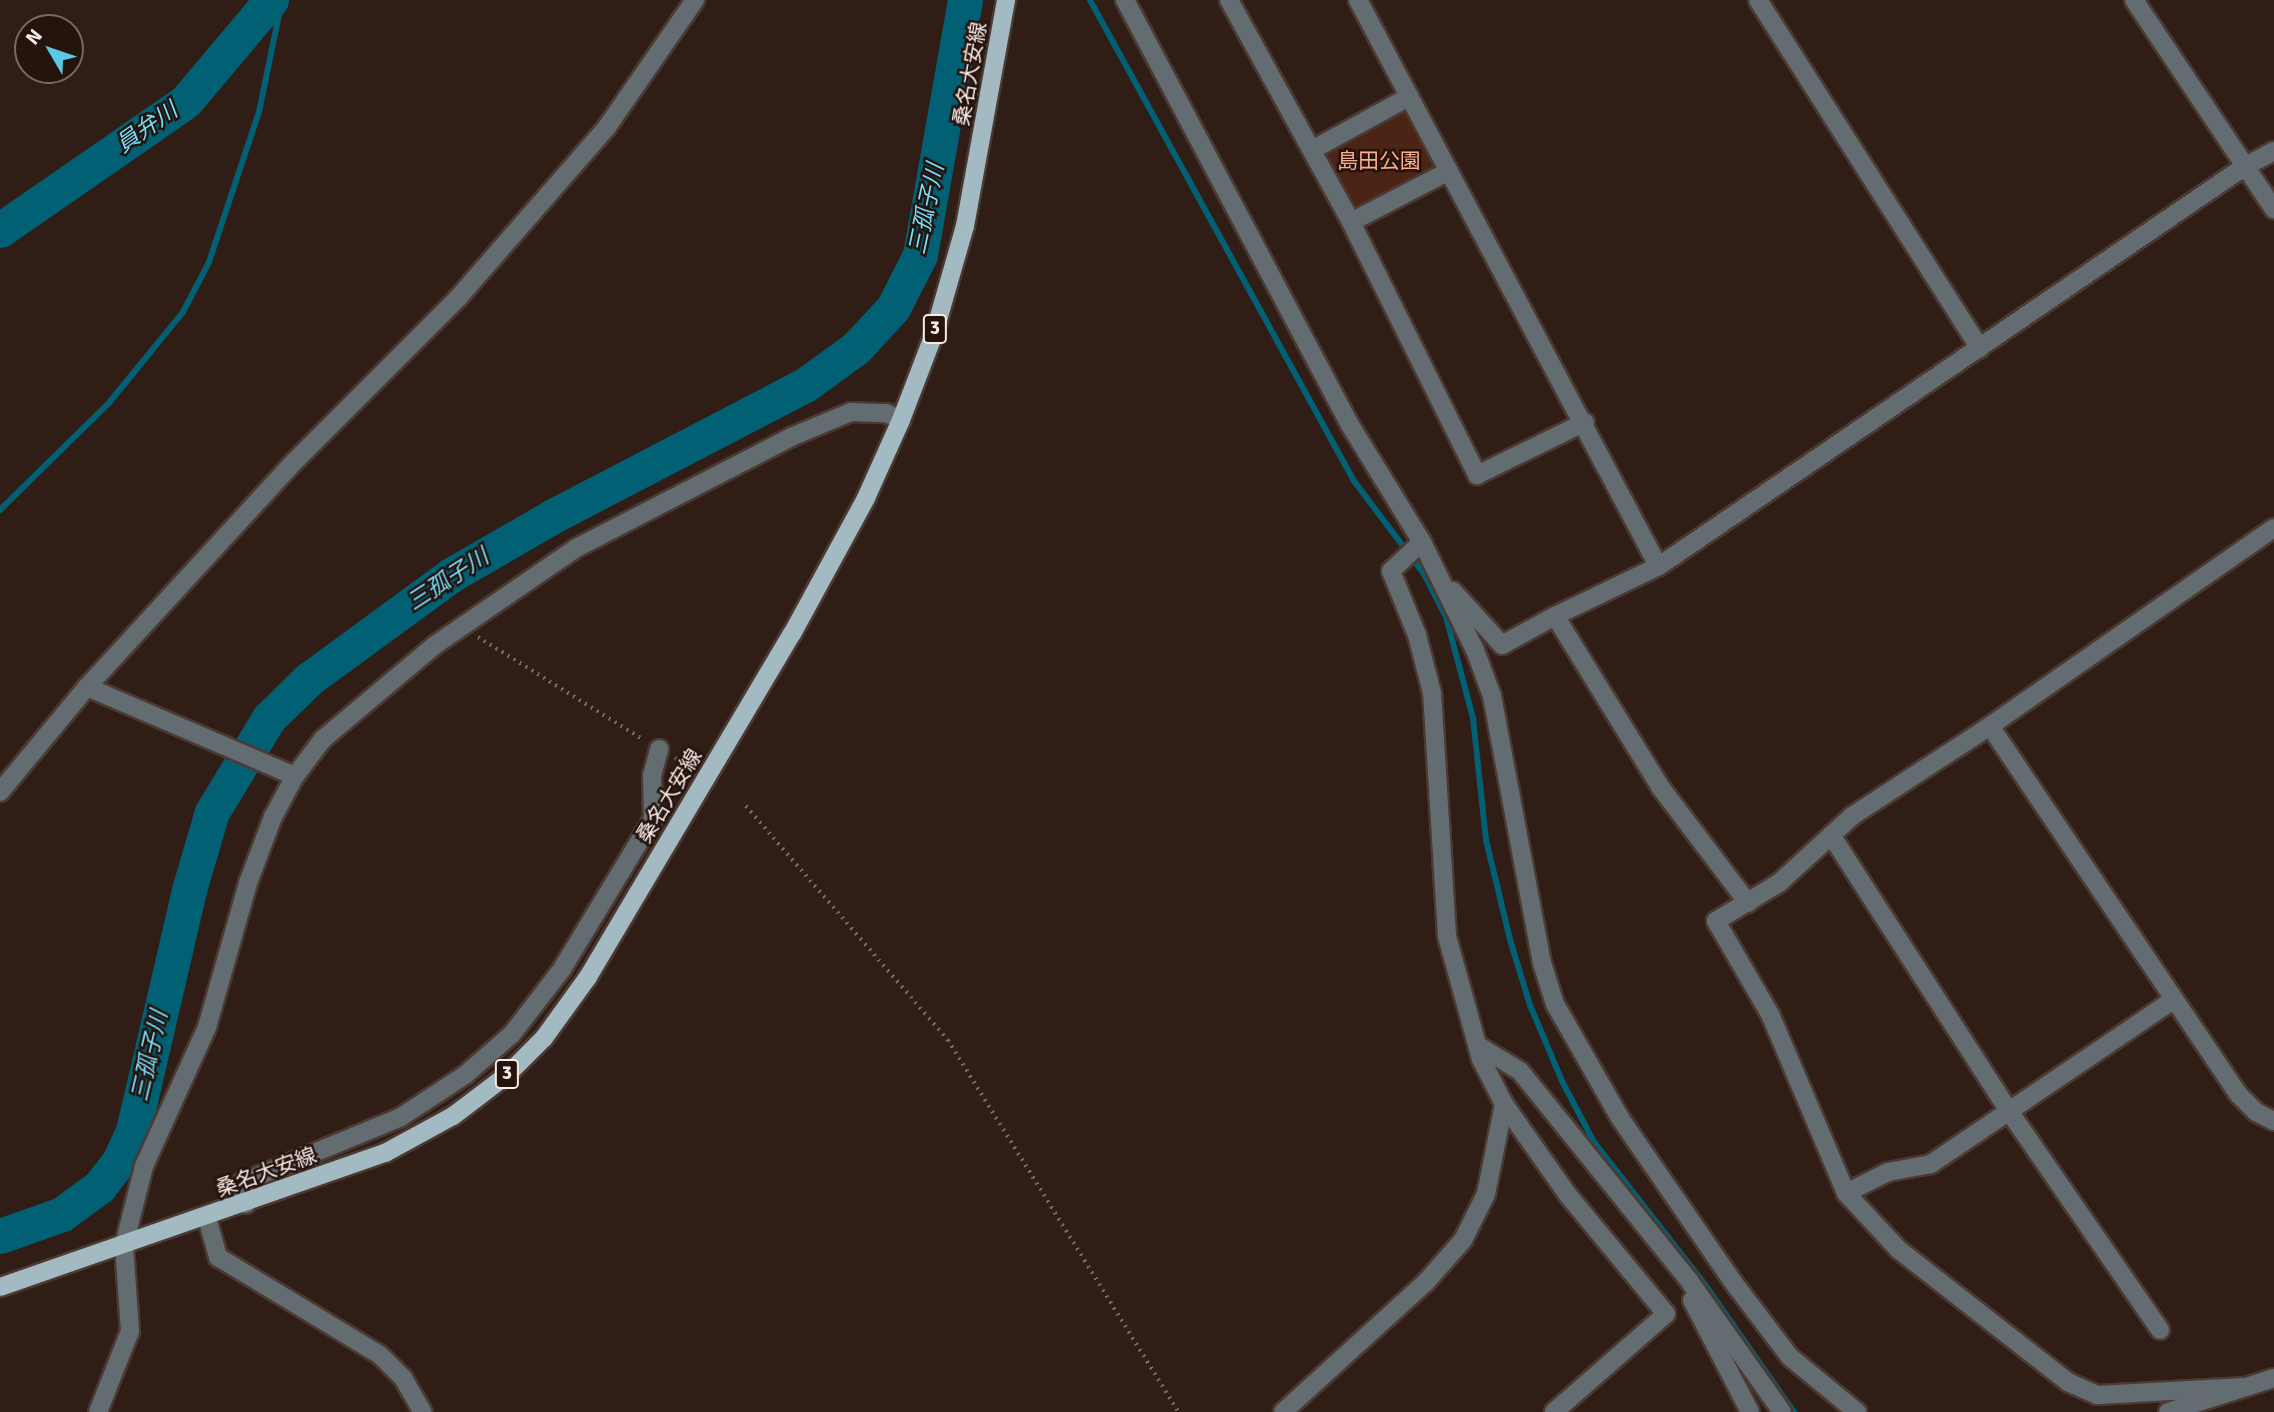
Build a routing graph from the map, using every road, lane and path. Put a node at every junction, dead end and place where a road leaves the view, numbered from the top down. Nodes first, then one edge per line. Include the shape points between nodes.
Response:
1 (695, 0) edge
2 (1006, 0) edge
3 (1125, 0) edge
4 (1229, 0) edge
5 (1358, 0) edge
6 (1758, 0) edge
7 (2134, 0) edge
8 (1409, 97) junction
9 (1312, 150) junction
10 (2274, 151) edge
11 (2244, 167) junction
12 (1449, 172) junction
13 (2274, 209) edge
14 (1351, 222) junction
15 (1980, 348) junction
16 (901, 420) junction
17 (1585, 422) junction
18 (2274, 527) edge
19 (1419, 545) junction
20 (1655, 560) dead end
21 (1440, 576) junction
22 (1555, 617) junction
23 (463, 626) junction
24 (87, 687) junction
25 (1990, 726) junction
26 (659, 749) joint
27 (290, 774) junction
28 (0, 792) edge
29 (746, 806) dead end
30 (1831, 835) junction
31 (1748, 902) junction
32 (2172, 1001) junction
33 (1477, 1045) junction
34 (1504, 1104) junction
35 (2009, 1111) junction
36 (2274, 1121) edge
37 (1846, 1193) junction
38 (246, 1203) junction
39 (207, 1218) junction
40 (1647, 1228) junction
41 (124, 1245) junction
42 (0, 1287) edge
43 (2160, 1330) dead end
44 (2274, 1378) edge
45 (2245, 1387) junction
46 (99, 1412) edge
47 (423, 1412) edge
48 (1179, 1412) edge
49 (1283, 1412) edge
50 (1554, 1412) edge
51 (1750, 1412) edge
52 (1782, 1412) edge
53 (1857, 1412) edge
54 (2168, 1412) edge

1 - 24 street via 607,127 458,298 295,461
2 - 16 main road, 桑名大安線 / 3 via 965,226
3 - 19 street via 1350,425
4 - 9 street
5 - 8 street
6 - 15 street
7 - 11 street
8 - 9 street
8 - 12 street
9 - 14 street
10 - 11 street
11 - 13 street
11 - 15 street
12 - 14 street
12 - 17 street
14 - 17 street via 1477,475
15 - 22 street via 1659,566
16 - 23 street via 886,413 852,412 791,437 576,548
16 - 38 main road, 桑名大安線 / 3 via 866,498 786,645 588,977 544,1038 507,1075 453,1116 384,1153
17 - 20 street
18 - 25 street
19 - 21 street
19 - 33 street via 1391,571 1417,635 1432,693 1447,936
21 - 22 street via 1502,645
21 - 53 street via 1492,696 1542,964 1555,1004 1620,1118 1733,1282 1790,1357
22 - 31 street via 1661,788
23 - 26 path
23 - 27 street via 323,739
24 - 27 street
24 - 28 street
25 - 30 street via 1852,816
25 - 32 street
26 - 38 street via 652,776 653,819 562,969 512,1034 466,1075 401,1117 241,1183
27 - 41 street via 248,883 207,1027 144,1166
29 - 48 path via 948,1040
30 - 31 street via 1779,883
30 - 35 street
31 - 37 street via 1716,921 1771,1016
32 - 35 street
32 - 36 street via 2239,1095 2256,1112
33 - 34 street
33 - 40 street via 1520,1071
34 - 49 street via 1486,1194 1462,1240 1426,1282
34 - 50 street via 1568,1195 1666,1314
35 - 37 street via 1931,1164 1888,1172
35 - 43 street
37 - 45 street via 1899,1250 2068,1382 2097,1395
38 - 39 main road, 桑名大安線 / 3
39 - 41 main road, 桑名大安線 / 3
39 - 47 street via 218,1257 380,1355 403,1378
40 - 51 street via 1715,1341
40 - 52 street
41 - 42 main road, 桑名大安線 / 3
41 - 46 street via 131,1331
44 - 45 street
45 - 54 street

